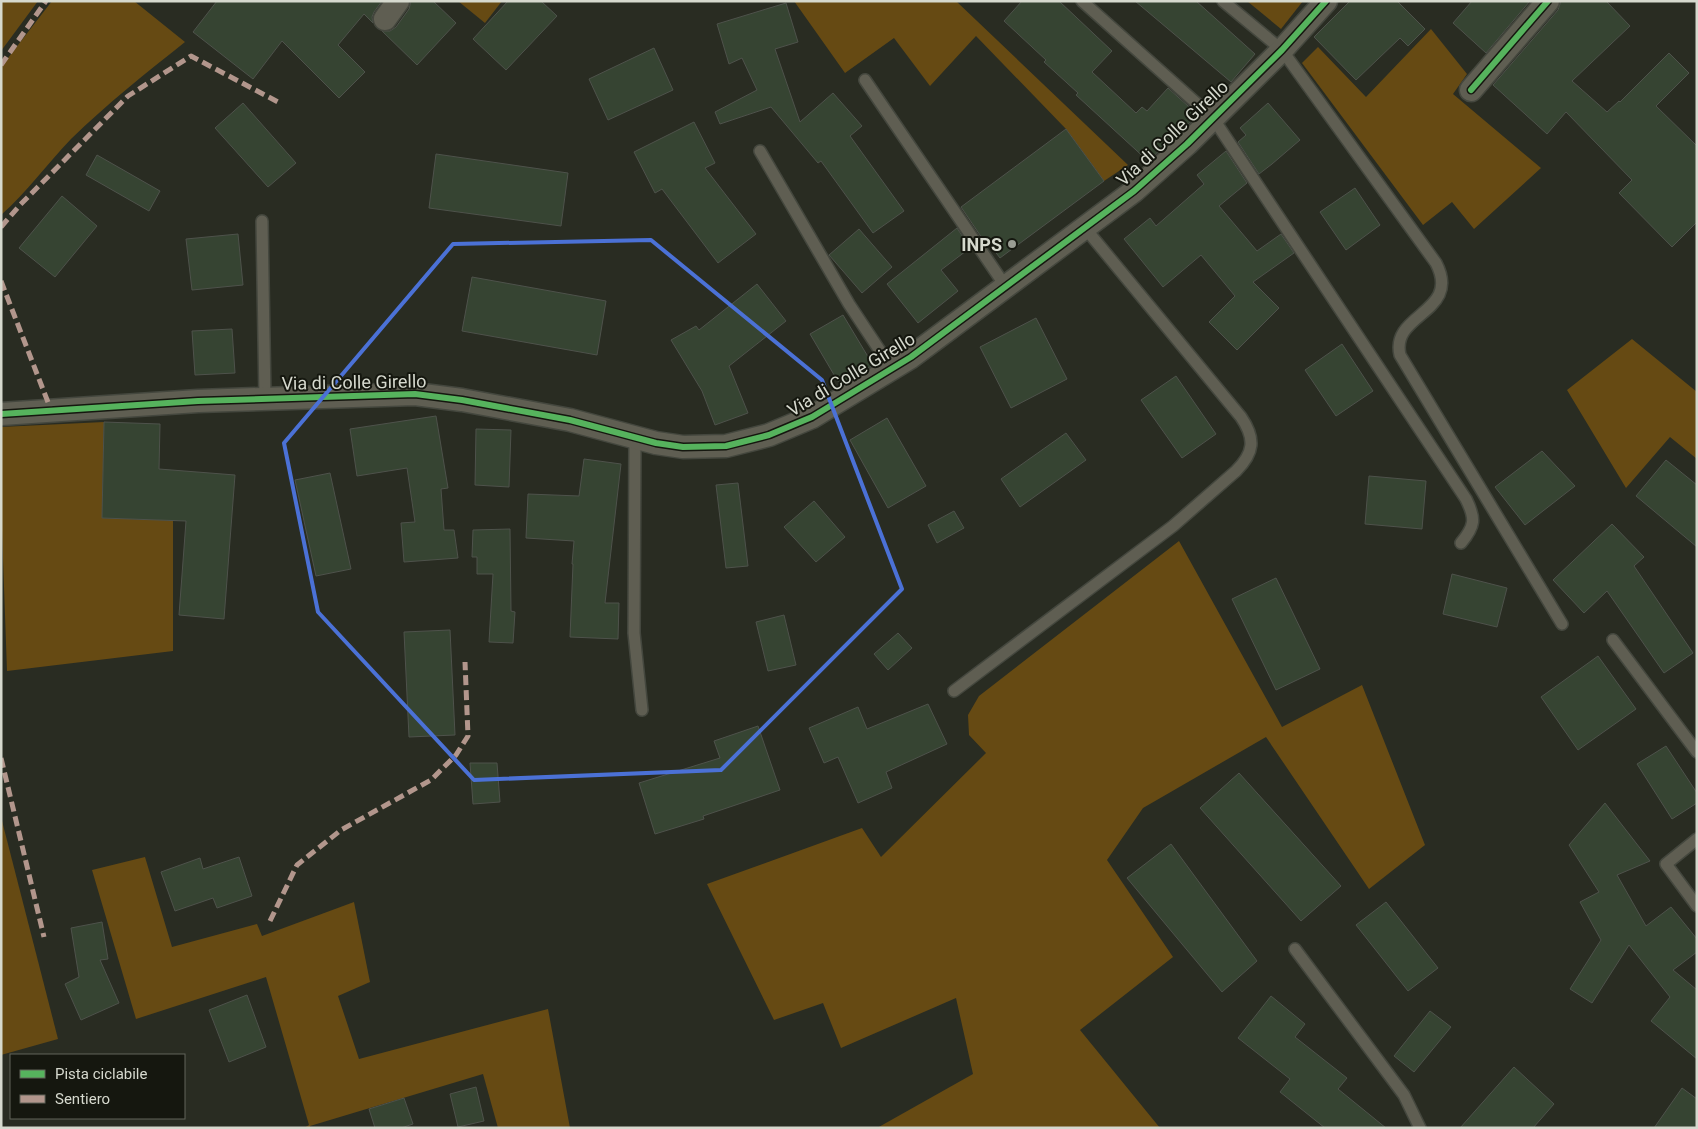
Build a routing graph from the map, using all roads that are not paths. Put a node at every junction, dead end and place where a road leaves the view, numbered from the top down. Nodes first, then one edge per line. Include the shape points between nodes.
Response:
1 (1082, 1) edge
2 (1223, 1) edge
3 (1326, 1) edge
4 (1548, 1) edge
5 (1282, 50) junction
6 (865, 80) dead end
7 (1471, 90) dead end
8 (1213, 118) junction
9 (760, 151) dead end
10 (262, 221) dead end
11 (1085, 228) junction
12 (1006, 287) junction
13 (892, 370) junction
14 (265, 399) junction
15 (1, 414) edge
16 (635, 437) junction
17 (1461, 543) dead end
18 (1562, 624) dead end
19 (1613, 640) dead end
20 (954, 691) dead end
21 (642, 710) dead end
22 (1697, 752) edge
23 (1697, 839) edge
24 (1697, 906) edge
25 (1295, 949) dead end
26 (1420, 1128) edge

1 - 8 lane
2 - 5 lane
3 - 5 street, Via di Colle Girello
4 - 7 street
5 - 8 street, Via di Colle Girello
5 - 18 lane via 1440,270 1441,292 1434,304 1402,333 1400,355
6 - 12 lane
8 - 11 street, Via di Colle Girello via 1148,180
8 - 17 lane via 1466,499 1473,514 1473,524
9 - 13 lane, Via di Colle Girello via 849,304
10 - 14 lane
11 - 12 street, Via di Colle Girello
11 - 20 lane via 1241,417 1249,431 1250,452 1236,472 1173,526
12 - 13 street, Via di Colle Girello
13 - 16 street, Via di Colle Girello via 812,417 754,440 697,448
14 - 15 street, Via di Colle Girello
14 - 16 street, Via di Colle Girello via 432,395 570,420
16 - 21 lane via 634,633
19 - 22 lane
23 - 24 lane via 1666,864
25 - 26 lane via 1404,1095

